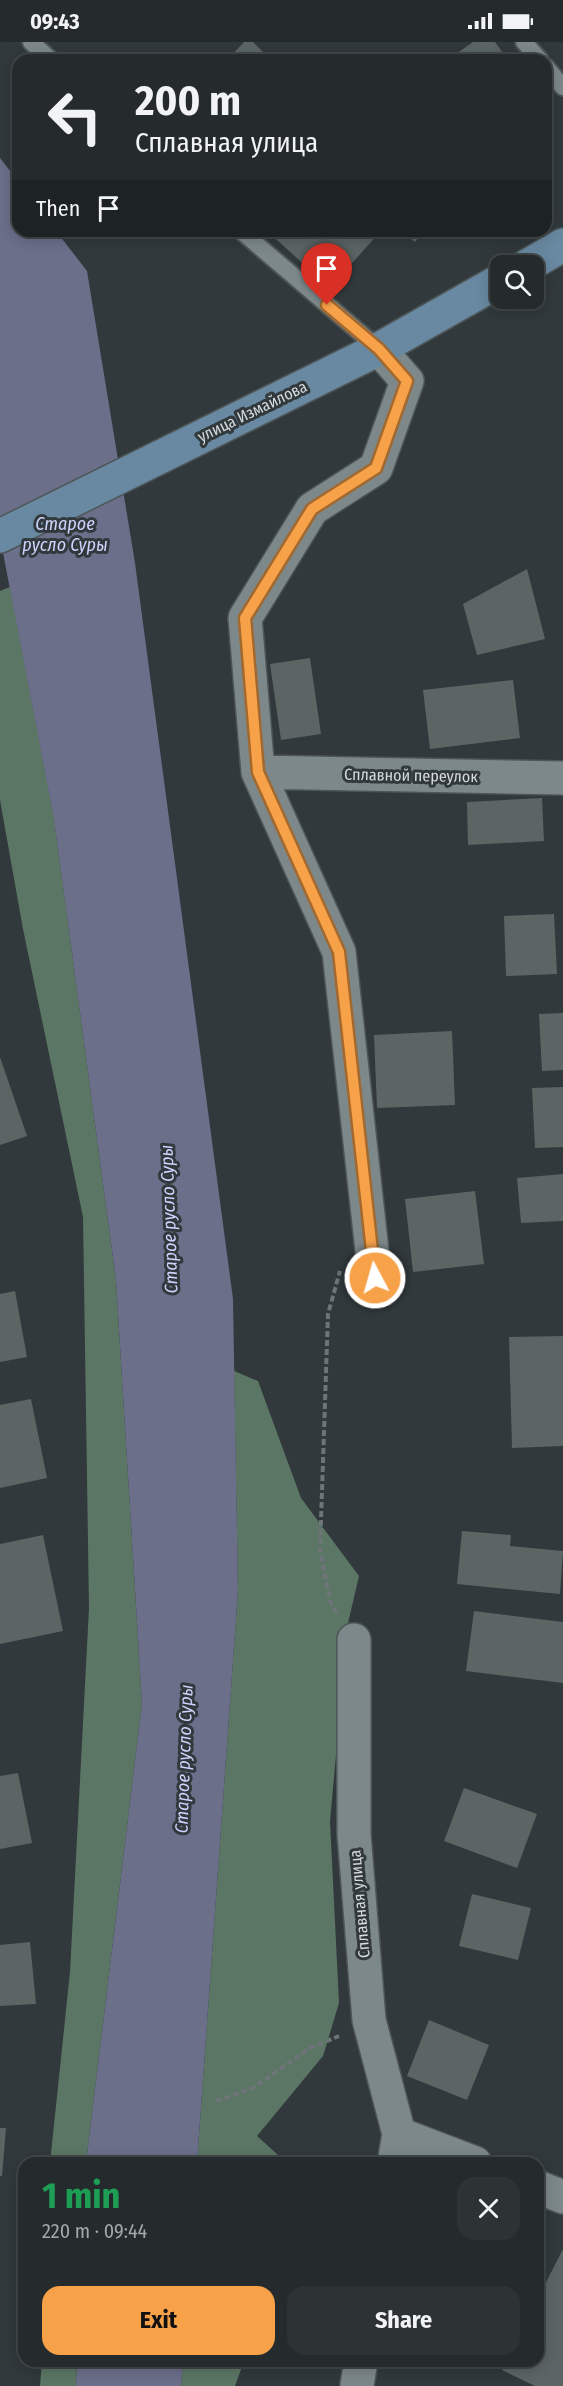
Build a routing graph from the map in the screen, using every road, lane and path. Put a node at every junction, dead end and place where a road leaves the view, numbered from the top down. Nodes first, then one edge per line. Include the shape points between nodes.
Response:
1 (31, 42) edge
2 (524, 42) edge
3 (44, 54) edge
4 (535, 54) edge
5 (552, 74) edge
6 (563, 87) edge
7 (248, 237) edge
8 (562, 245) edge
9 (544, 256) edge
10 (490, 286) edge
11 (379, 349) junction
12 (4, 534) edge
13 (258, 772) junction
14 (563, 778) edge
15 (343, 1260) dead end
16 (375, 1278) dead end
17 (354, 1640) joint
18 (369, 2020) junction
19 (216, 2101) dead end
20 (397, 2148) edge
21 (444, 2157) edge
22 (544, 2189) edge
23 (563, 2197) edge

1 - 3 lane
2 - 4 lane
5 - 6 lane
7 - 11 lane
8 - 9 main road
10 - 11 main road, улица Измайлова
11 - 12 main road, улица Измайлова
11 - 13 street via 407,381 376,468 312,509 245,618
13 - 14 street, Сплавной переулок
13 - 16 street via 339,952
15 - 17 path via 328,1314 320,1550 331,1604
17 - 18 street, Сплавная улица via 354,1834
18 - 19 path via 310,2048 253,2088
18 - 20 street, Сплавная улица
20 - 21 street
22 - 23 street

